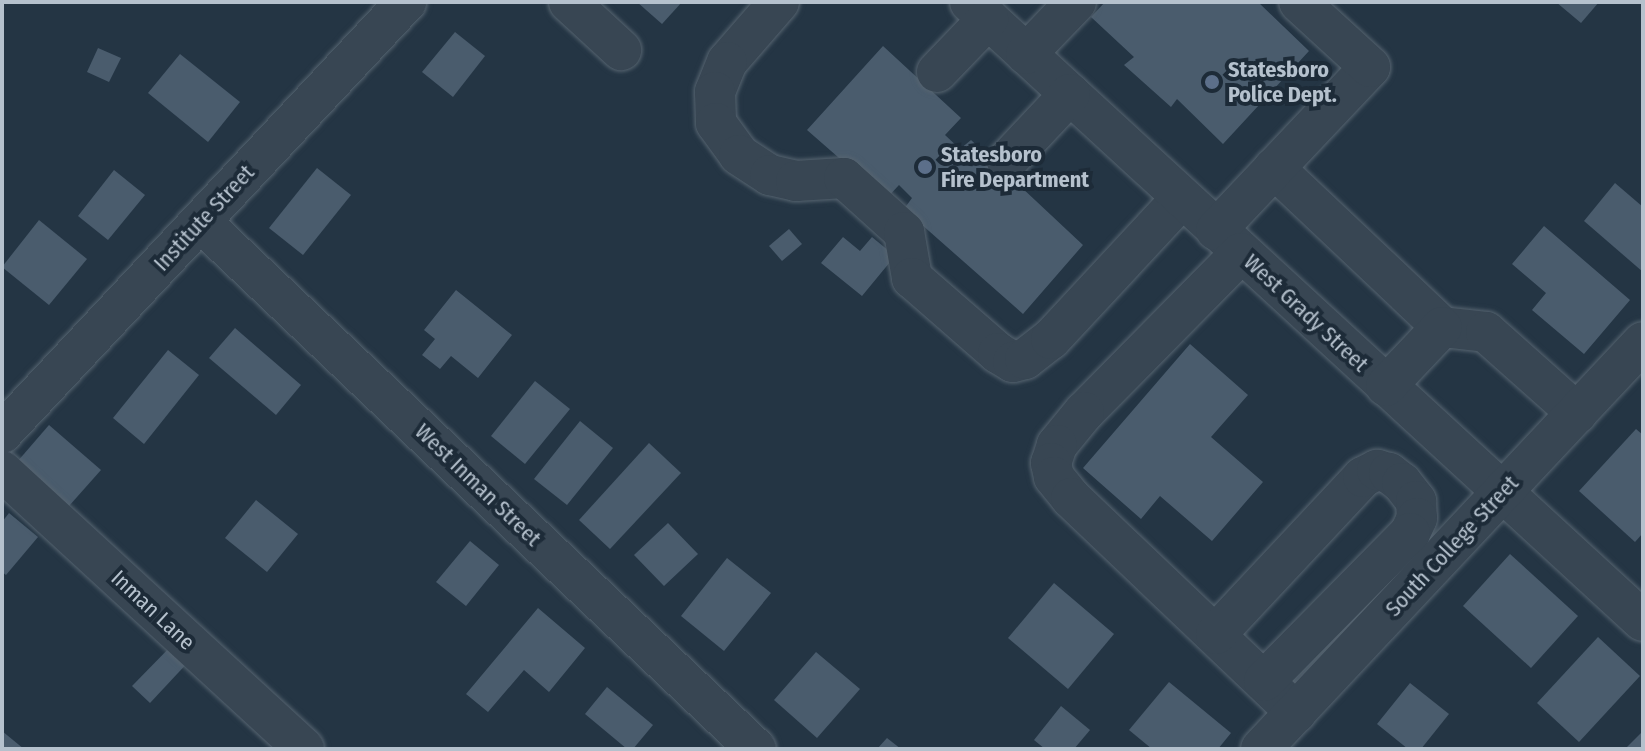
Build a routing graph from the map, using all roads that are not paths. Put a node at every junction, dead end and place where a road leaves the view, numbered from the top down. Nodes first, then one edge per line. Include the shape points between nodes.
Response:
1 (406, 2) edge
2 (569, 2) edge
3 (779, 2) edge
4 (1076, 2) edge
5 (1299, 2) edge
6 (979, 10) edge
7 (621, 50) dead end
8 (1026, 54) junction
9 (937, 72) dead end
10 (1070, 94) junction
11 (1007, 161) dead end
12 (1274, 168) junction
13 (1182, 198) junction
14 (201, 222) junction
15 (1228, 241) junction
16 (1442, 327) junction
17 (1643, 342) edge
18 (1386, 386) junction
19 (1577, 413) junction
20 (2, 433) edge
21 (2, 471) edge
22 (1501, 494) junction
23 (1643, 621) edge
24 (1216, 634) junction
25 (1264, 681) junction
26 (1296, 712) junction
27 (304, 749) edge
28 (756, 749) edge
29 (1261, 749) edge

1 - 14 street, Institute Street
2 - 7 street
3 - 13 street via 727,62 715,92 716,123 739,155 770,175 796,181 844,178 904,232 912,278 1013,362 1051,339
4 - 8 street
5 - 12 street via 1370,67
6 - 8 street, West Grady Street
6 - 9 street
8 - 10 street, West Grady Street
10 - 11 street
10 - 13 street, West Grady Street
12 - 15 street
12 - 16 street
13 - 15 street, West Grady Street
14 - 20 street, Institute Street
14 - 28 street, West Inman Street
15 - 18 street, West Grady Street
15 - 24 street via 1057,445 1051,463 1054,477 1071,498
16 - 18 street
16 - 19 street via 1486,332
17 - 19 street, South College Street
18 - 22 street, West Grady Street
19 - 22 street, South College Street
21 - 27 street, Inman Lane
22 - 23 street, West Grady Street
22 - 26 street, South College Street
24 - 25 street
24 - 25 street via 1363,477 1377,470 1402,483 1416,501 1417,518 1410,533
25 - 26 street
26 - 29 street, South College Street

